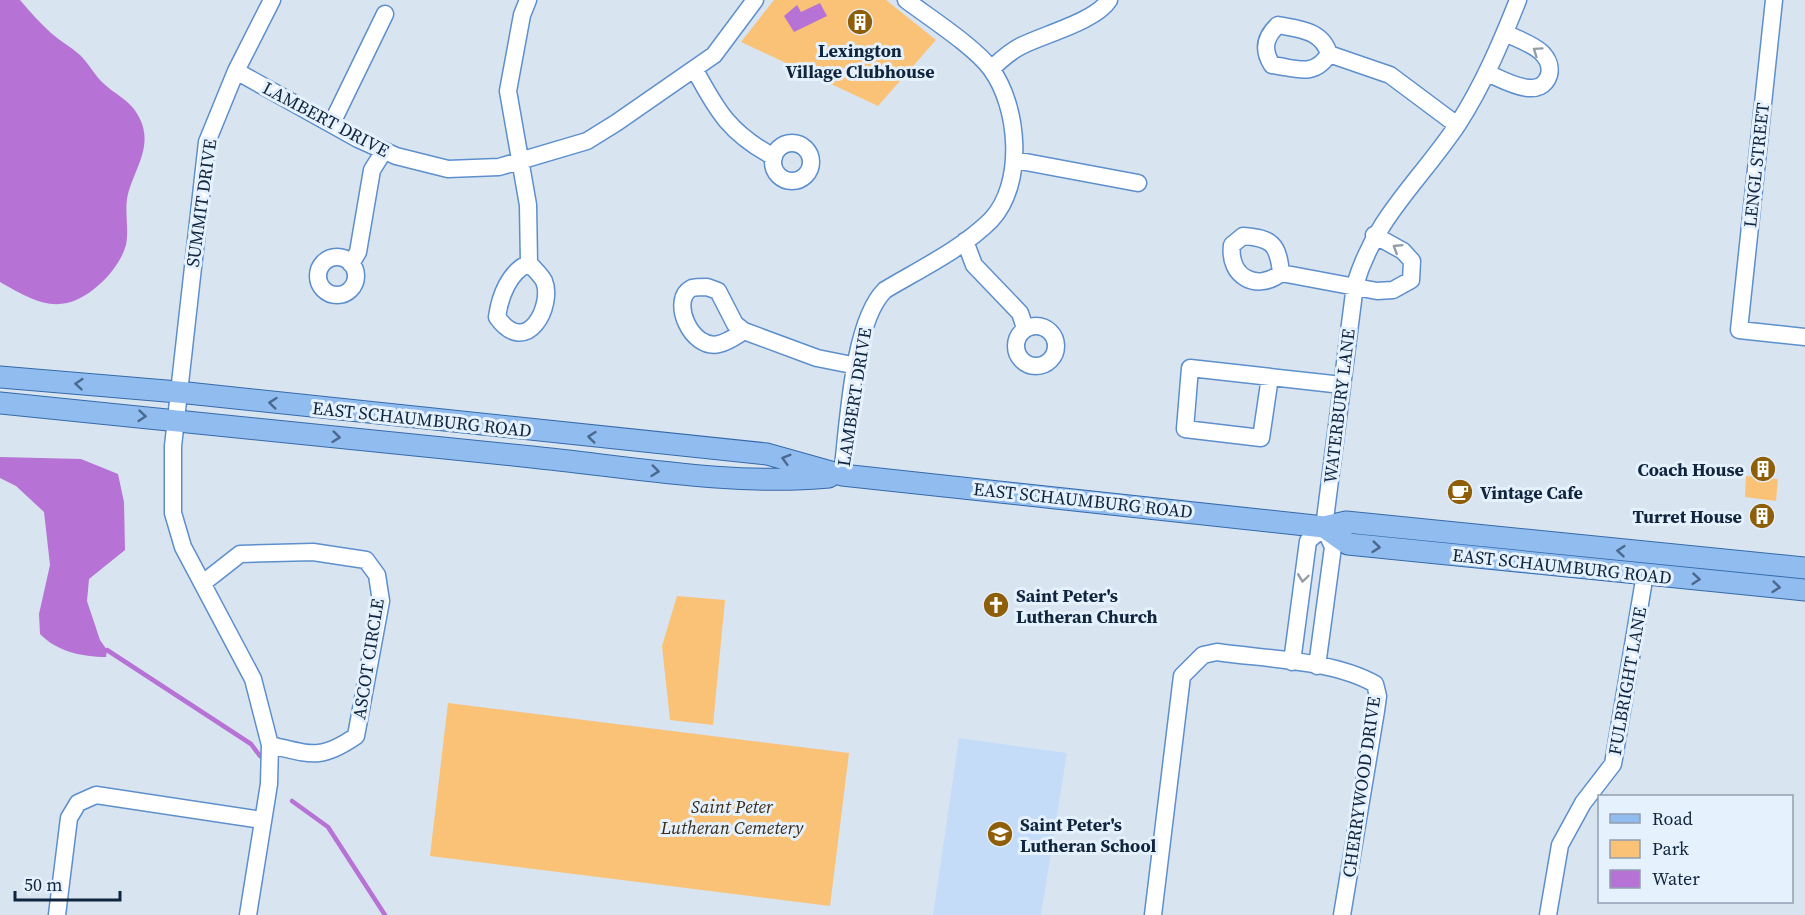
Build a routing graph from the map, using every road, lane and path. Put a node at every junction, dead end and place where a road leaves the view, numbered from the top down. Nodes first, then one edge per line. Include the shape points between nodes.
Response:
1 (272, 0) edge
2 (755, 0) edge
3 (906, 0) edge
4 (1110, 0) edge
5 (1518, 0) edge
6 (1774, 0) edge
7 (522, 2) edge
8 (384, 14) dead end
9 (1505, 33) junction
10 (1329, 54) dead end
11 (991, 69) junction
12 (695, 70) junction
13 (236, 71) junction
14 (1487, 73) junction
15 (332, 123) junction
16 (1457, 124) junction
17 (384, 151) junction
18 (774, 157) dead end
19 (1015, 160) junction
20 (520, 162) junction
21 (1138, 183) dead end
22 (1374, 235) junction
23 (965, 241) junction
24 (528, 263) dead end
25 (351, 264) dead end
26 (1281, 273) dead end
27 (1355, 285) junction
28 (1025, 328) dead end
29 (744, 331) dead end
30 (1805, 337) edge
31 (856, 366) junction
32 (0, 377) edge
33 (1270, 377) junction
34 (1342, 385) junction
35 (178, 392) junction
36 (0, 403) edge
37 (176, 419) junction
38 (842, 475) junction
39 (1324, 526) junction
40 (1805, 568) edge
41 (1645, 574) junction
42 (203, 583) junction
43 (1805, 590) edge
44 (1292, 662) junction
45 (1317, 666) junction
46 (270, 745) junction
47 (262, 820) junction
48 (57, 915) edge
49 (248, 915) edge
50 (1153, 915) edge
51 (1342, 915) edge
52 (1548, 915) edge

1 - 13 street, SUMMIT DRIVE
2 - 12 street, LAMBERT DRIVE via 714,55
3 - 11 street, LAMBERT DRIVE
4 - 11 street via 1100,12 1020,46
5 - 9 street, WATERBURY LANE
6 - 30 street, LENGL STREET via 1739,330
7 - 20 street via 508,91
8 - 15 street
9 - 14 street, WATERBURY LANE
14 -> 9 street via 1523,88 1535,88 1548,77 1550,69 1540,51
10 - 16 street via 1390,75
11 - 19 street, LAMBERT DRIVE via 1010,115
12 - 18 street via 727,123 748,142
12 - 20 street, LAMBERT DRIVE via 587,141
13 - 15 street, LAMBERT DRIVE
13 - 35 street, SUMMIT DRIVE via 207,142
14 - 16 street, WATERBURY LANE
15 - 17 street, LAMBERT DRIVE
16 - 22 street, WATERBURY LANE
17 - 20 street, LAMBERT DRIVE via 448,169 473,170
17 - 25 street via 372,170 358,252
19 - 21 street
19 - 23 street, LAMBERT DRIVE via 1003,202 992,219
20 - 24 street via 528,205
22 - 27 street, WATERBURY LANE
27 -> 22 street via 1377,291 1393,290 1412,280 1412,261 1403,251
23 - 28 street via 974,265 1020,313
23 - 31 street, LAMBERT DRIVE via 885,290 874,301
26 - 27 street
27 - 34 street, WATERBURY LANE
29 - 31 street via 817,358
31 - 38 street, LAMBERT DRIVE
35 -> 32 main road, EAST SCHAUMBURG ROAD
33 - 33 street via 1190,368 1185,429 1261,438
33 - 34 street
34 - 39 street, WATERBURY LANE
35 - 37 street, SUMMIT DRIVE
38 -> 35 main road, EAST SCHAUMBURG ROAD via 767,454
36 -> 37 main road, EAST SCHAUMBURG ROAD
37 -> 38 main road, EAST SCHAUMBURG ROAD via 781,482
37 - 42 street, SUMMIT DRIVE via 173,513 183,547
38 - 39 main road, EAST SCHAUMBURG ROAD
40 -> 39 main road, EAST SCHAUMBURG ROAD via 1346,522
39 -> 41 main road, EAST SCHAUMBURG ROAD via 1348,544
39 -> 44 street, WATERBURY LANE via 1308,541
39 - 45 street, WATERBURY LANE via 1333,547
41 -> 43 main road, EAST SCHAUMBURG ROAD
41 - 52 street, FULBRIGHT LANE via 1613,764 1582,803 1560,845
42 - 46 street, SUMMIT DRIVE via 253,679
42 - 46 street, ASCOT CIRCLE via 240,554 313,552 366,560 377,575 381,601 356,736 338,749 316,755
44 - 45 street, CHERRYWOOD DRIVE
44 - 50 street, CHERRYWOOD DRIVE via 1217,652 1203,656 1182,676
45 - 51 street, CHERRYWOOD DRIVE via 1359,674 1375,684 1378,696
46 - 47 street, SUMMIT DRIVE via 269,784
47 - 48 street via 96,795 78,803 69,818
47 - 49 street, SUMMIT DRIVE

